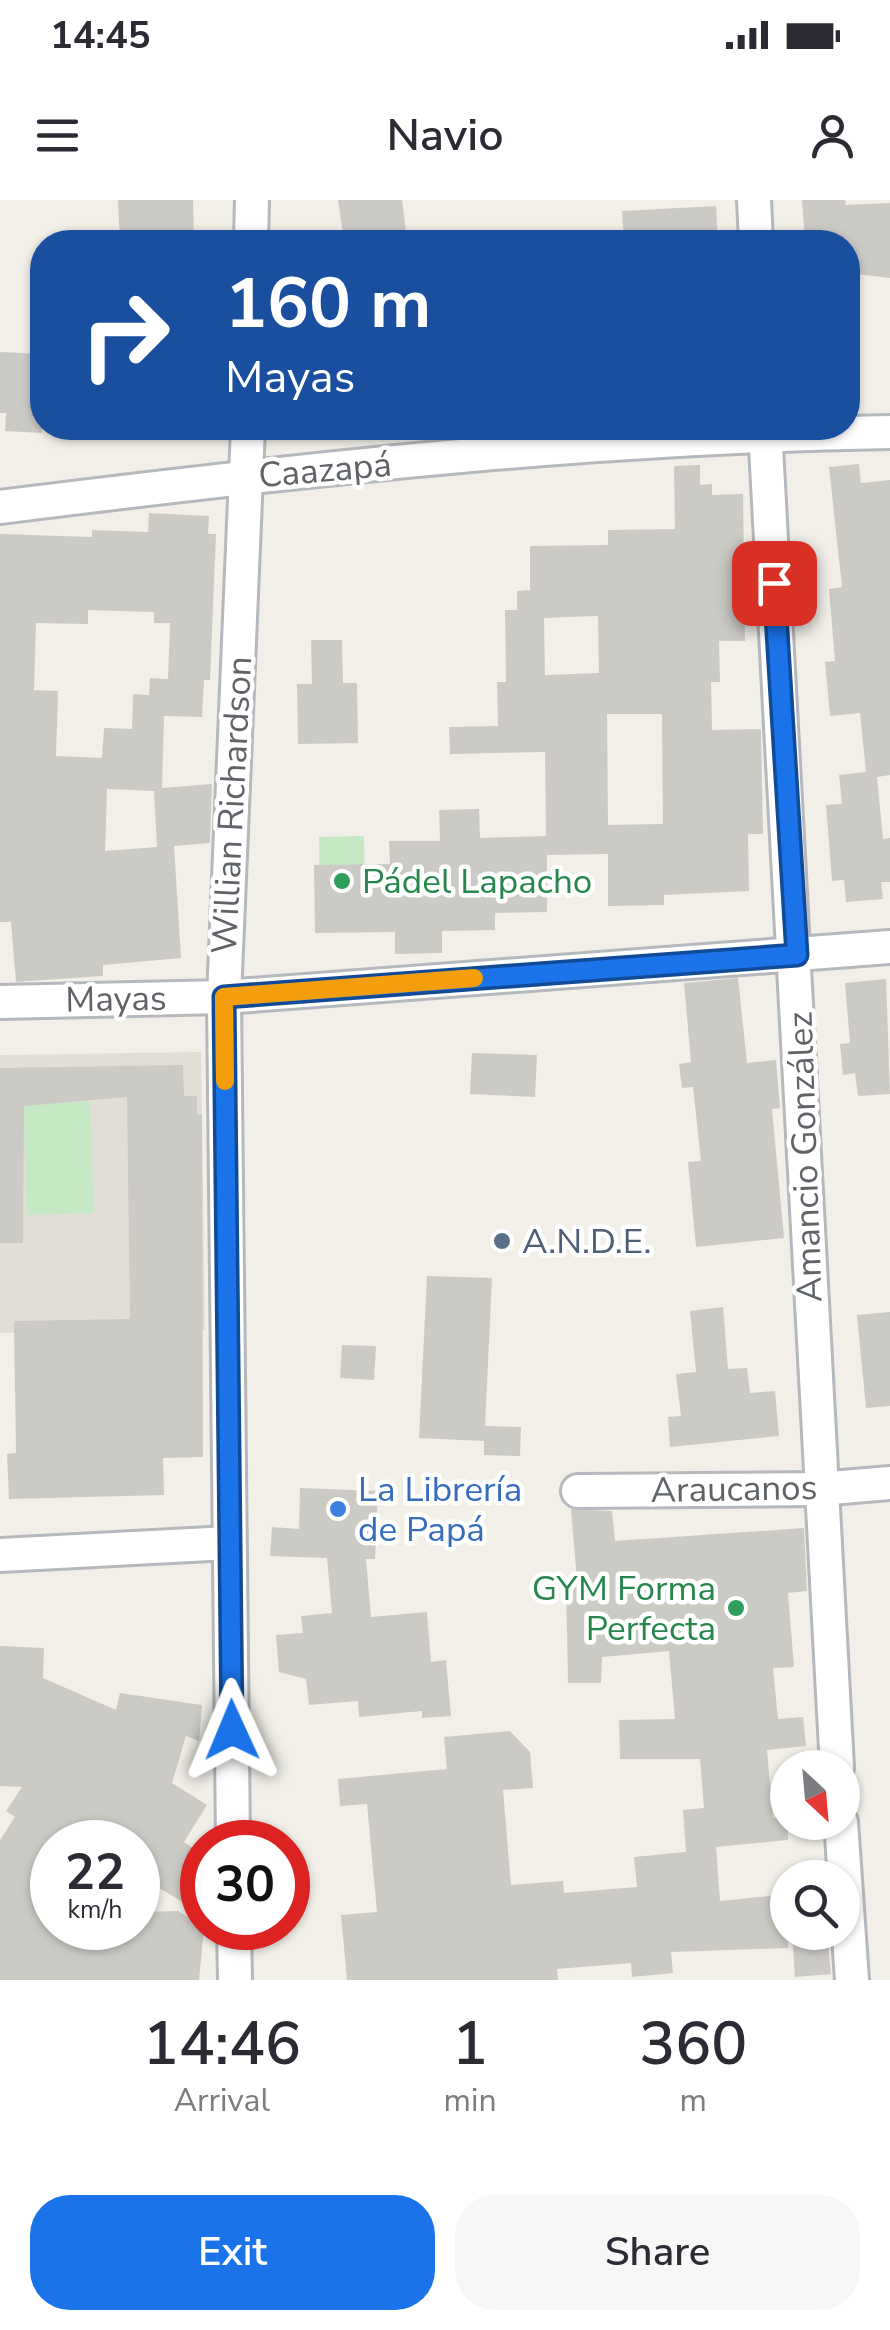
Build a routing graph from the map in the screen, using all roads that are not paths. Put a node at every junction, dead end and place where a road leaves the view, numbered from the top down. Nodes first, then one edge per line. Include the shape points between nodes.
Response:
1 (252, 200) edge
2 (754, 200) edge
3 (251, 230) edge
4 (755, 230) edge
5 (860, 432) edge
6 (890, 432) edge
7 (248, 440) edge
8 (661, 440) edge
9 (766, 440) edge
10 (247, 476) junction
11 (0, 507) edge
12 (890, 947) edge
13 (797, 955) junction
14 (224, 997) junction
15 (0, 1002) edge
16 (890, 1483) edge
17 (819, 1489) junction
18 (578, 1491) dead end
19 (229, 1542) junction
20 (0, 1554) edge
21 (837, 1750) edge
22 (233, 1820) edge
23 (842, 1840) edge
24 (234, 1950) edge
25 (235, 1980) edge
26 (852, 1980) edge

1 - 3 street
2 - 4 street
5 - 6 street, Caazapá
7 - 10 street, Willian Richardson
8 - 10 street, Caazapá
9 - 13 street, Amancio González
10 - 11 street, Caazapá
10 - 14 street, Willian Richardson
12 - 13 street, Mayas
13 - 14 street, Mayas
13 - 17 street, Amancio González
14 - 15 street, Mayas
14 - 19 street, Willian Richardson
16 - 17 street, Araucanos
17 - 18 street, Araucanos
17 - 21 street, Amancio González
19 - 20 street
19 - 22 street, Willian Richardson
23 - 26 street
24 - 25 street

